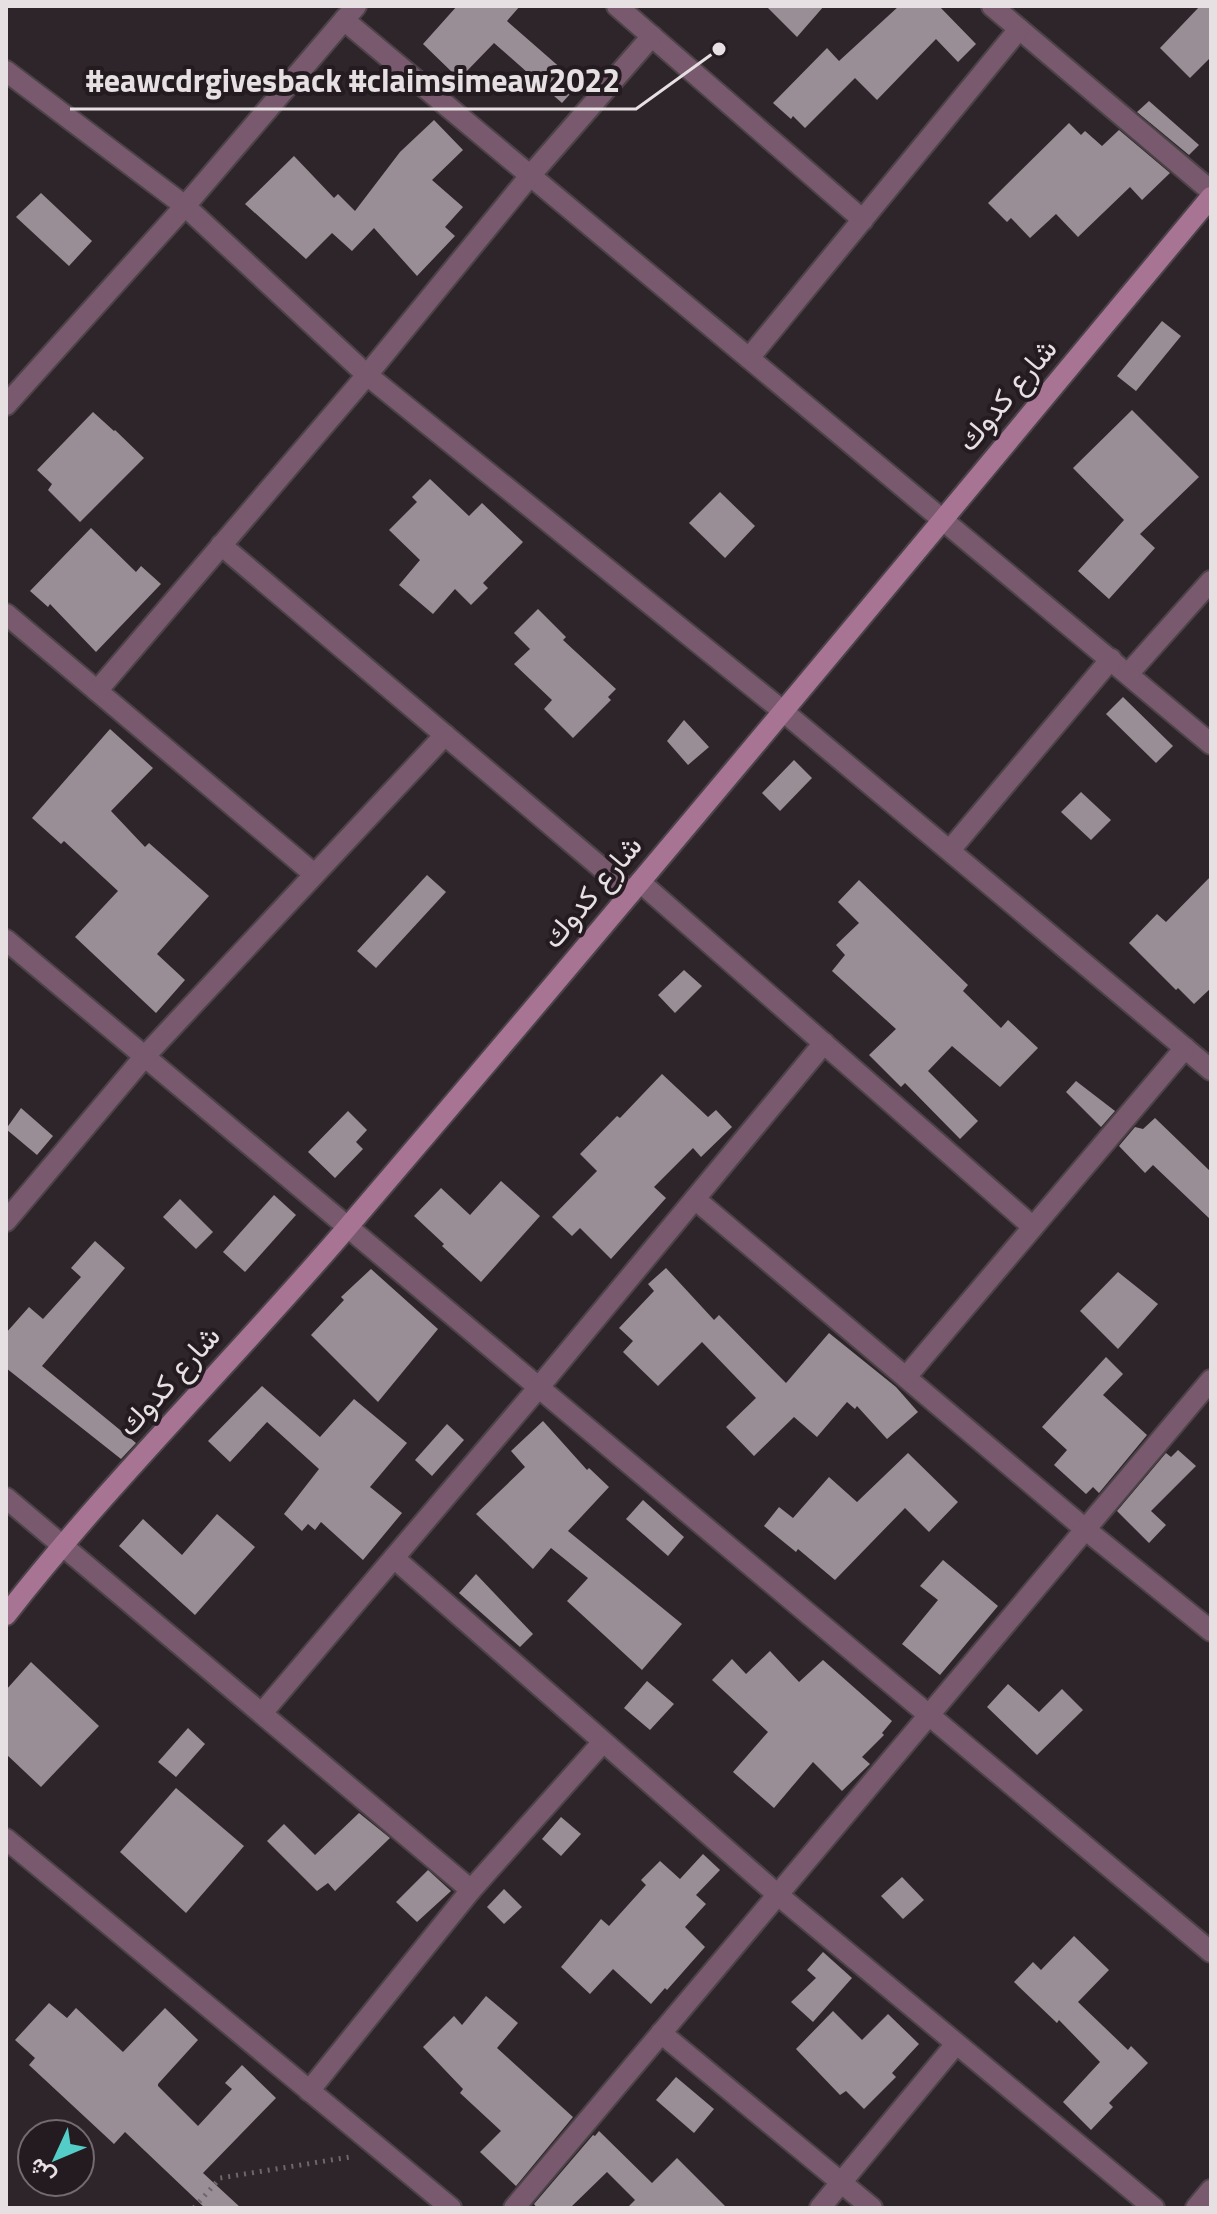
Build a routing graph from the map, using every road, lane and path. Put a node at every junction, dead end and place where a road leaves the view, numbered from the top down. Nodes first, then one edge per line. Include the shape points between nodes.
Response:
1 (617, 6) edge
2 (992, 6) edge
3 (350, 13) edge
4 (1019, 29) junction
5 (652, 36) junction
6 (10, 83) edge
7 (529, 177) junction
8 (1211, 194) edge
9 (185, 206) junction
10 (863, 220) junction
11 (749, 358) junction
12 (367, 375) junction
13 (6, 405) edge
14 (944, 519) junction
15 (221, 545) junction
16 (1211, 581) edge
17 (6, 614) edge
18 (1111, 659) junction
19 (1128, 674) junction
20 (97, 691) junction
21 (784, 712) junction
22 (445, 735) junction
23 (1211, 744) edge
24 (950, 850) junction
25 (314, 874) junction
26 (635, 887) junction
27 (6, 940) edge
28 (824, 1043) junction
29 (1185, 1048) junction
30 (145, 1056) junction
31 (1211, 1070) edge
32 (695, 1199) junction
33 (6, 1221) edge
34 (348, 1227) junction
35 (1033, 1227) junction
36 (906, 1377) junction
37 (1211, 1380) edge
38 (539, 1387) junction
39 (6, 1498) edge
40 (1085, 1529) junction
41 (61, 1544) junction
42 (394, 1558) junction
43 (6, 1615) edge
44 (1211, 1631) edge
45 (262, 1713) junction
46 (929, 1714) junction
47 (603, 1742) junction
48 (6, 1839) edge
49 (471, 1890) junction
50 (778, 1895) junction
51 (1211, 1952) edge
52 (661, 2033) junction
53 (956, 2044) junction
54 (309, 2091) junction
55 (382, 2152) junction
56 (842, 2182) junction
57 (1211, 2190) edge
58 (194, 2208) edge
59 (451, 2208) edge
60 (514, 2208) edge
61 (820, 2208) edge
62 (872, 2208) edge
63 (1154, 2208) edge
64 (1196, 2208) edge

1 - 5 street
2 - 4 street
3 - 7 street
3 - 9 street
4 - 8 street
4 - 10 street
5 - 7 street
5 - 10 street
6 - 9 street
7 - 11 street
7 - 12 street
8 - 14 street, شارع كدوك
9 - 12 street
9 - 13 street
10 - 11 street
11 - 14 street
12 - 15 street
12 - 21 street
14 - 18 street
14 - 21 street, شارع كدوك
15 - 20 street
15 - 22 street
16 - 19 street
17 - 20 street
18 - 19 street
18 - 24 street
19 - 23 street
20 - 25 street
21 - 24 street
21 - 26 street, شارع كدوك
22 - 25 street
22 - 26 street
24 - 29 street
25 - 30 street
26 - 28 street
26 - 34 street, شارع كدوك
27 - 30 street
28 - 32 street
28 - 35 street
29 - 31 street
29 - 35 street
30 - 33 street
30 - 34 street
32 - 36 street
32 - 38 street
34 - 38 street
34 - 41 street, شارع كدوك
35 - 36 street
36 - 40 street
37 - 40 street
38 - 42 street
38 - 46 street
39 - 41 street
40 - 44 street
40 - 46 street
41 - 43 street, شارع كدوك
41 - 45 street
42 - 45 street
42 - 47 street
45 - 49 street
46 - 50 street
46 - 51 street
47 - 49 street
47 - 50 street
48 - 54 street
49 - 54 street
50 - 52 street
50 - 53 street
52 - 56 street
52 - 60 street
53 - 56 street
53 - 63 street
54 - 55 street
55 - 58 path via 220,2178
55 - 59 street
56 - 61 street
56 - 62 street
57 - 64 street

